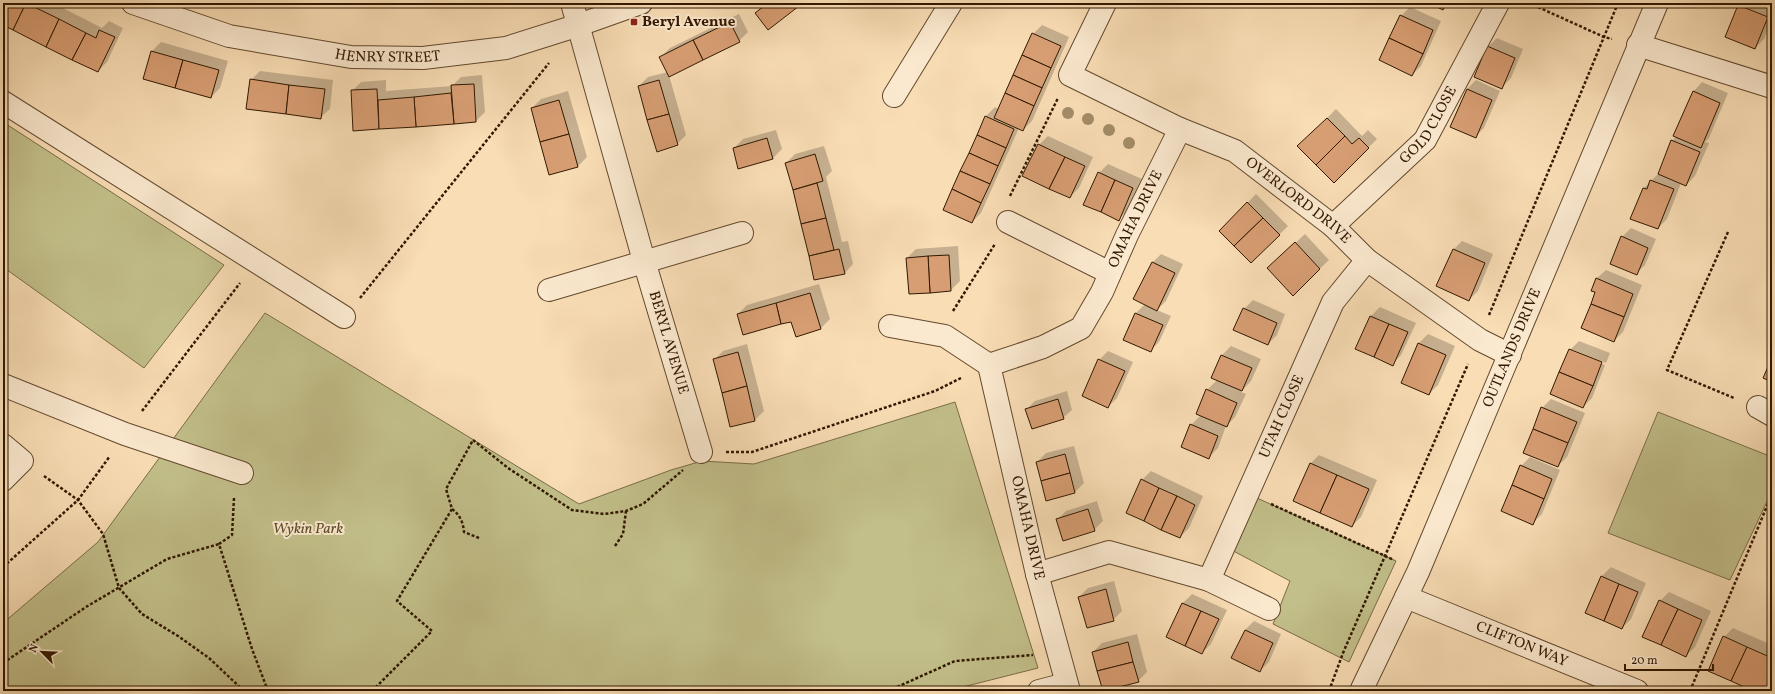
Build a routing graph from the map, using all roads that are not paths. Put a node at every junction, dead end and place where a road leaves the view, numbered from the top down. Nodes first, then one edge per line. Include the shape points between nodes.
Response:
1 (134, 3) edge
2 (572, 3) edge
3 (641, 3) edge
4 (951, 3) edge
5 (1105, 3) edge
6 (1498, 3) edge
7 (1657, 3) edge
8 (579, 25) junction
9 (1638, 45) junction
10 (1772, 87) edge
11 (894, 96) dead end
12 (3, 102) edge
13 (1180, 129) junction
14 (1008, 222) dead end
15 (1333, 226) junction
16 (742, 232) dead end
17 (1367, 260) junction
18 (644, 261) junction
19 (1110, 274) junction
20 (549, 290) dead end
21 (344, 317) dead end
22 (890, 326) dead end
23 (1510, 355) junction
24 (989, 365) junction
25 (3, 385) edge
26 (3, 445) edge
27 (701, 452) road end
28 (242, 473) road end
29 (3, 480) edge
30 (1037, 574) junction
31 (1209, 580) junction
32 (1406, 597) junction
33 (1269, 609) dead end
34 (1068, 688) edge
35 (1039, 691) edge
36 (1361, 691) edge
37 (1637, 691) edge

1 - 8 street, HENRY STREET via 229,36 351,57 423,58 506,48
2 - 8 street, BERYL AVENUE
3 - 8 street, HENRY STREET
4 - 11 street
5 - 13 street, OVERLORD DRIVE via 1070,75
6 - 15 street, GOLD CLOSE via 1426,140
7 - 9 street, OUTLANDS DRIVE
8 - 18 street, BERYL AVENUE
9 - 10 street
9 - 23 street, OUTLANDS DRIVE
12 - 21 street
13 - 15 street, OVERLORD DRIVE via 1235,151
13 - 19 street, OMAHA DRIVE
14 - 19 street
15 - 17 street, OVERLORD DRIVE
16 - 18 street
17 - 23 street, OVERLORD DRIVE via 1480,340
17 - 31 street, UTAH CLOSE via 1334,302
18 - 20 street
18 - 27 street, BERYL AVENUE
19 - 24 street, OMAHA DRIVE via 1081,328 1043,347
22 - 24 street via 945,336
23 - 32 street, OUTLANDS DRIVE
24 - 30 street, OMAHA DRIVE
25 - 28 street via 126,434
26 - 29 street via 22,461
30 - 31 street via 1109,552
30 - 34 street, OMAHA DRIVE
31 - 33 street
32 - 36 street, OUTLANDS DRIVE
32 - 37 street, CLIFTON WAY
34 - 35 street

